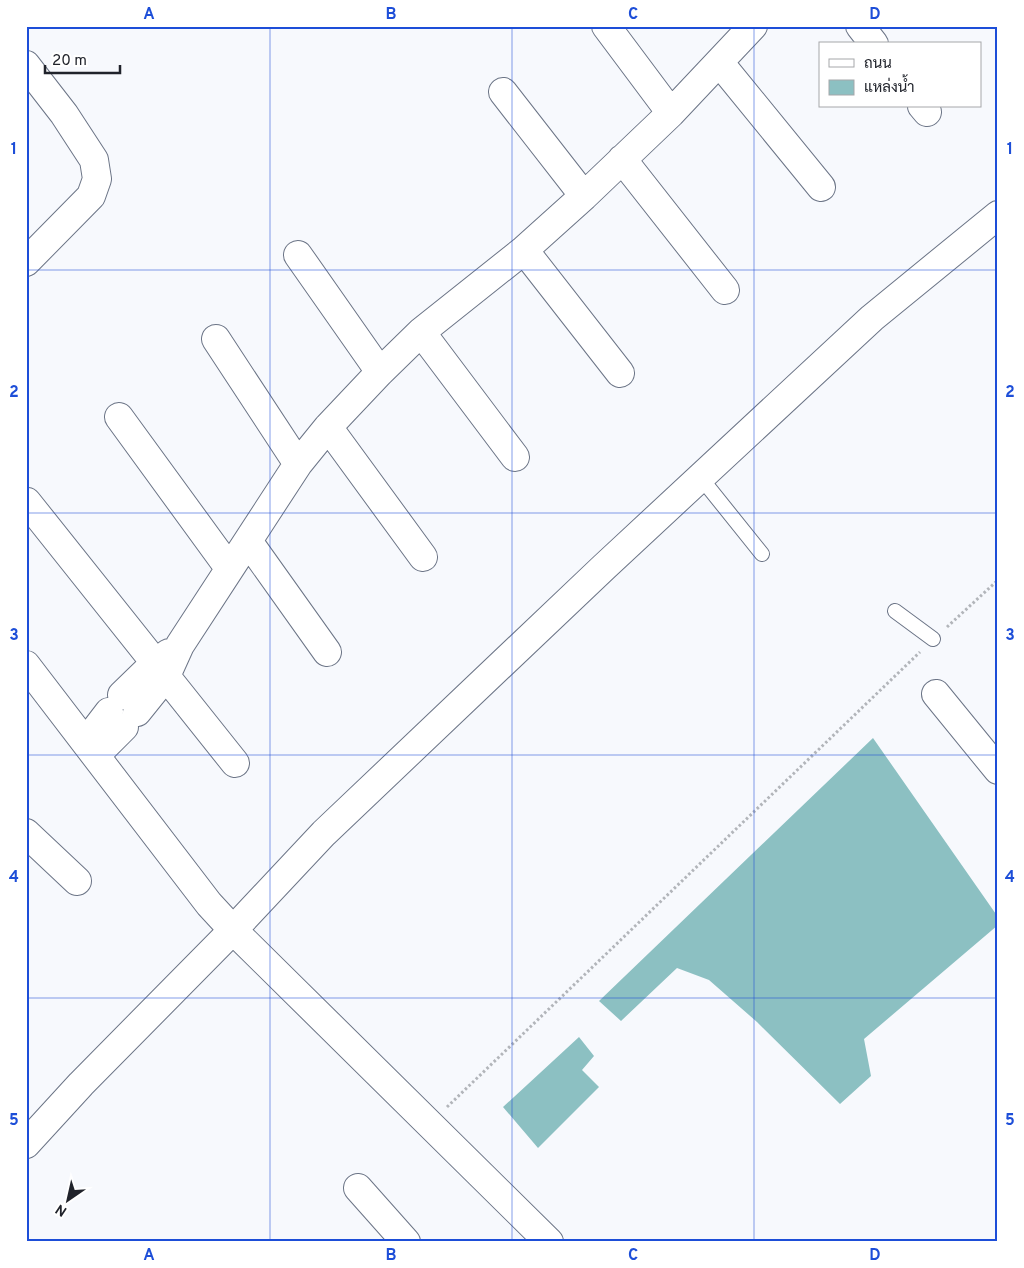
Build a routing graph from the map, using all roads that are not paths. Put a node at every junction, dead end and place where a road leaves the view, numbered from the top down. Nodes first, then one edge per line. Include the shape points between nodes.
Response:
1 (606, 26) edge
2 (753, 26) edge
3 (860, 26) edge
4 (872, 42) edge
5 (719, 62) junction
6 (26, 65) edge
7 (503, 92) dead end
8 (671, 113) junction
9 (622, 159) junction
10 (821, 187) dead end
11 (584, 196) junction
12 (998, 215) edge
13 (524, 250) junction
14 (298, 256) dead end
15 (26, 262) edge
16 (725, 290) dead end
17 (421, 332) junction
18 (216, 339) dead end
19 (380, 372) junction
20 (620, 373) dead end
21 (119, 417) dead end
22 (328, 427) junction
23 (515, 457) dead end
24 (298, 464) junction
25 (701, 478) junction
26 (27, 502) edge
27 (248, 541) junction
28 (762, 554) dead end
29 (423, 558) dead end
30 (229, 568) junction
31 (895, 611) dead end
32 (933, 639) road end
33 (327, 652) dead end
34 (26, 665) edge
35 (160, 670) junction
36 (936, 694) dead end
37 (91, 748) junction
38 (235, 763) dead end
39 (998, 770) edge
40 (26, 833) edge
41 (78, 881) dead end
42 (233, 930) junction
43 (26, 1144) edge
44 (358, 1188) dead end
45 (406, 1242) edge
46 (549, 1242) edge

1 - 8 street
2 - 5 street
3 - 4 street
5 - 8 street
5 - 10 street
6 - 15 street via 94,160 97,179 90,196
7 - 11 street
8 - 9 street
9 - 11 street
9 - 16 street
11 - 13 street
12 - 25 street via 872,318
13 - 17 street
13 - 20 street
14 - 19 street
17 - 19 street
17 - 23 street
18 - 24 street
19 - 22 street
21 - 30 street
22 - 24 street
22 - 29 street
24 - 27 street
25 - 28 lane
25 - 42 street via 324,833
26 - 35 street
27 - 30 street
27 - 33 street
30 - 35 street via 180,645
31 - 32 lane
34 - 37 street
35 - 37 street
35 - 38 street
36 - 39 street
37 - 42 street via 209,904
40 - 41 street
42 - 43 street
42 - 46 street
44 - 45 street

